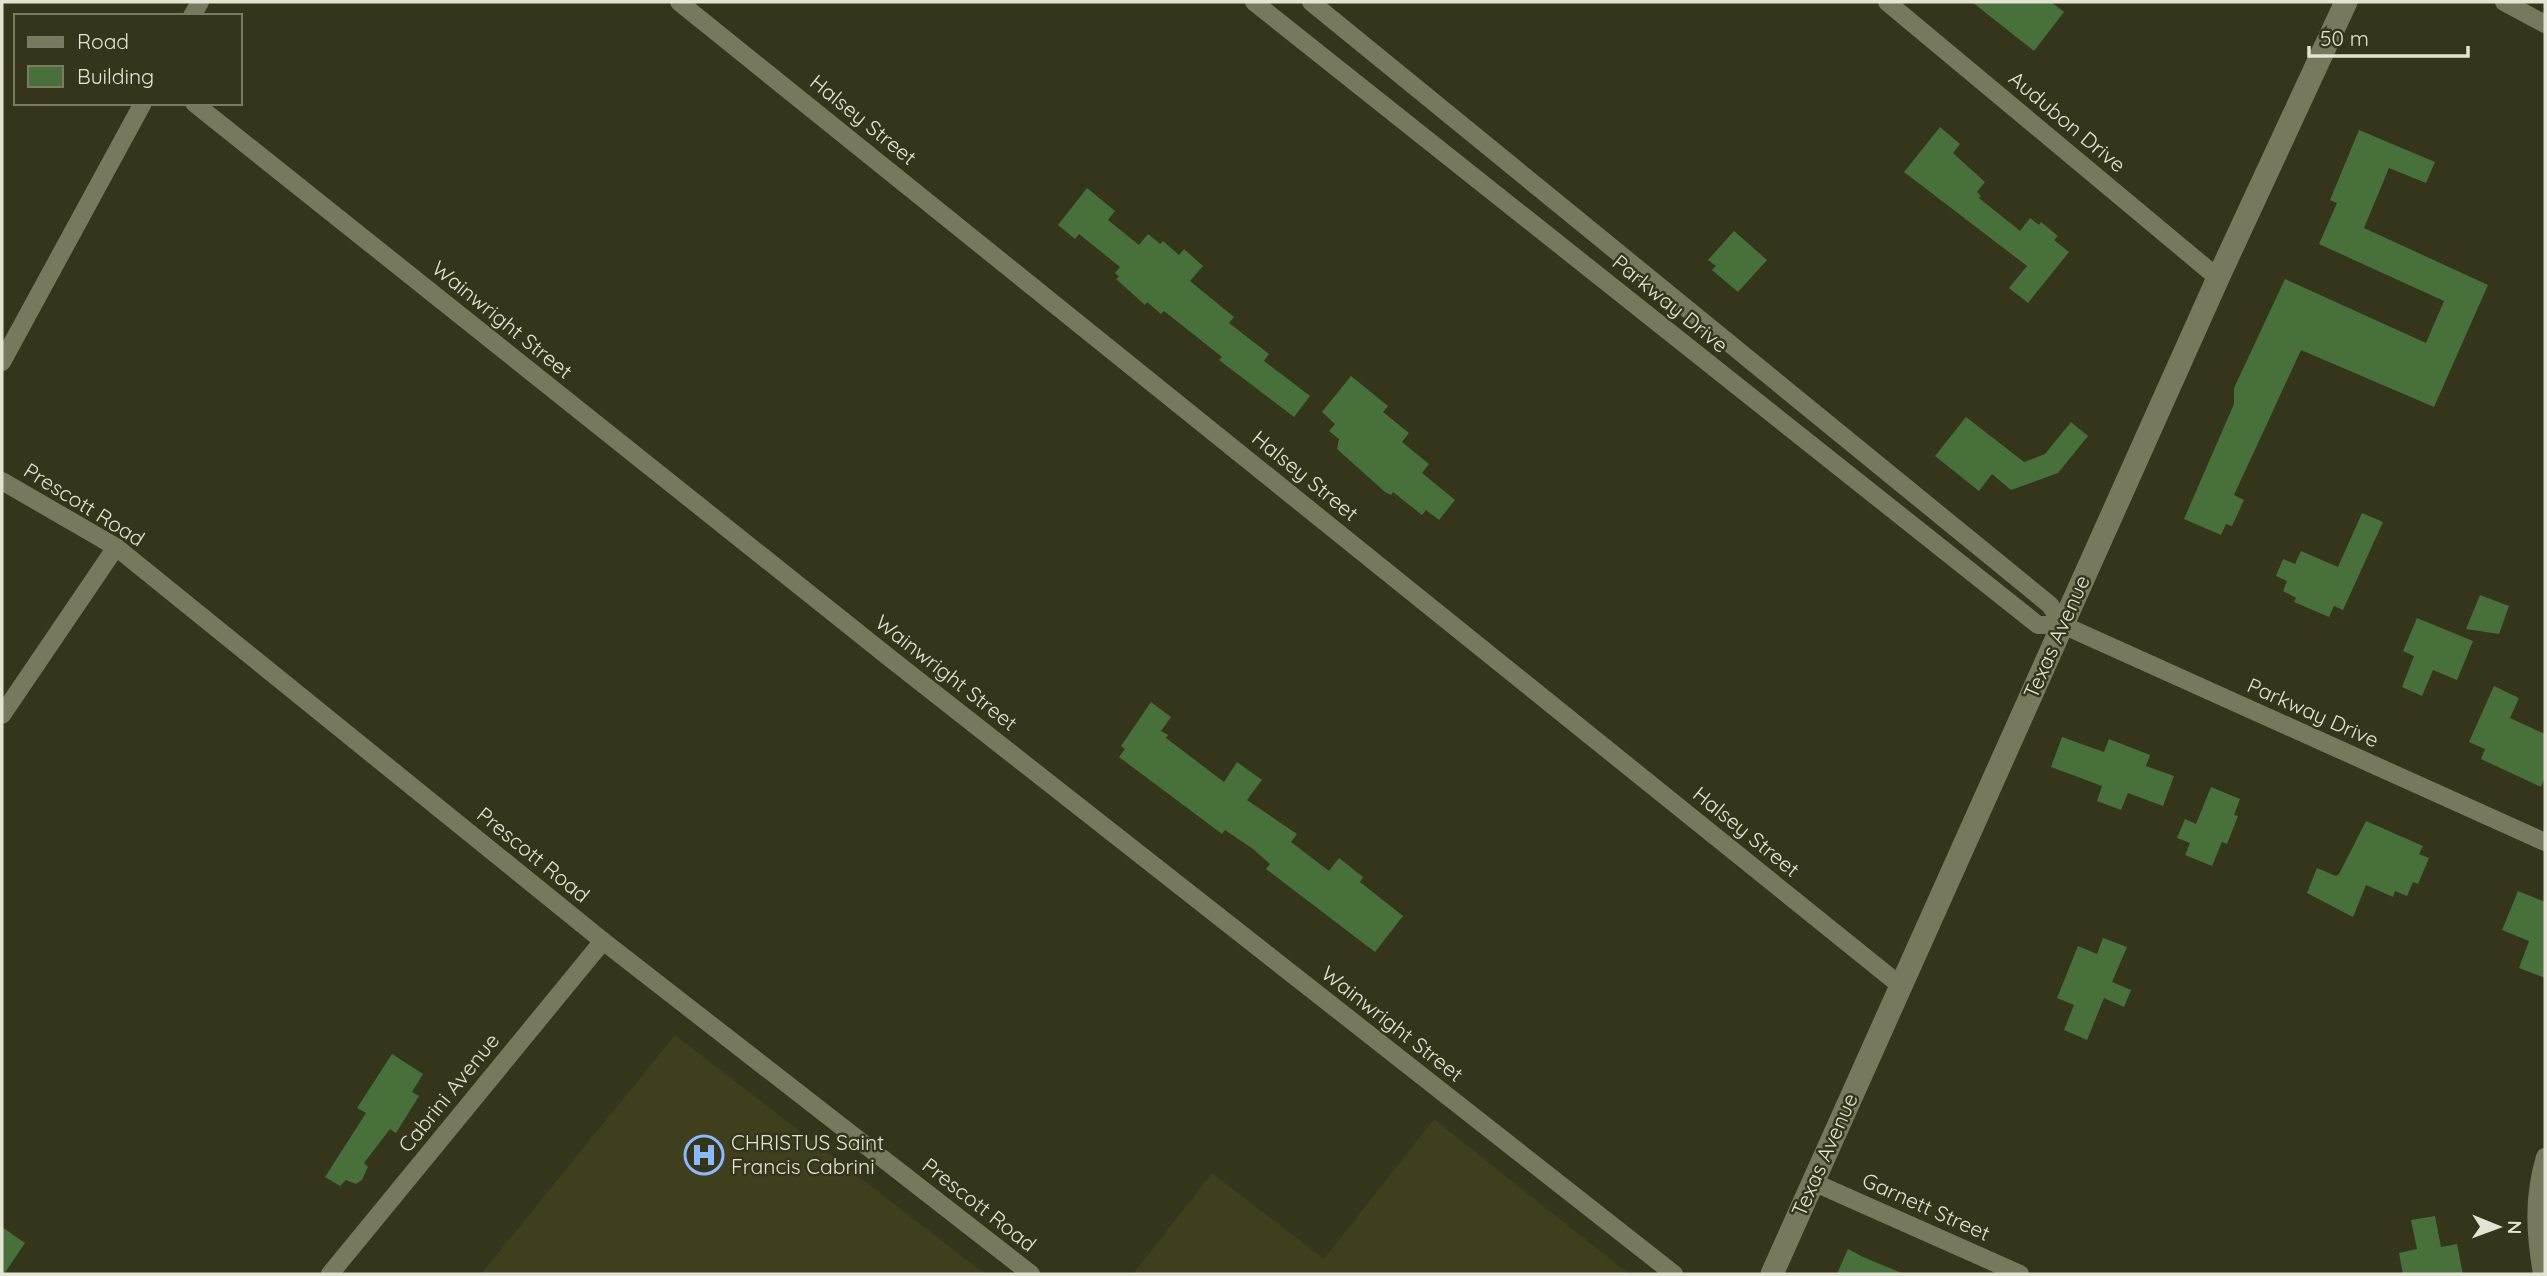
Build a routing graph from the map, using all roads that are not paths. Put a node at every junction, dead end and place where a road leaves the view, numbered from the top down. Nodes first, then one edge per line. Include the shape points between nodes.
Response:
1 (680, 2) edge
2 (1254, 2) edge
3 (1311, 2) edge
4 (1887, 2) edge
5 (2346, 2) edge
6 (2504, 2) edge
7 (2545, 24) edge
8 (142, 105) edge
9 (197, 105) edge
10 (2218, 278) junction
11 (2, 362) edge
12 (2, 481) edge
13 (116, 547) junction
14 (2063, 625) junction
15 (2, 715) edge
16 (2545, 842) edge
17 (603, 941) junction
18 (1901, 986) junction
19 (2545, 1157) edge
20 (1813, 1182) junction
21 (330, 1274) edge
22 (1031, 1274) edge
23 (1674, 1274) edge
24 (1772, 1274) edge
25 (2020, 1274) edge
26 (2542, 1274) edge

1 - 18 street, Halsey Street
2 - 14 street, Parkway Drive via 2038,625
3 - 14 street, Parkway Drive via 2050,605
4 - 10 street, Audubon Drive
5 - 10 street, Texas Avenue
6 - 7 street
8 - 11 street
9 - 23 street, Wainwright Street
10 - 14 street, Texas Avenue
12 - 13 street, Prescott Road
13 - 15 street
13 - 17 street, Prescott Road
14 - 16 street, Parkway Drive
14 - 18 street, Texas Avenue
17 - 21 street, Cabrini Avenue
17 - 22 street, Prescott Road
18 - 20 street, Texas Avenue
19 - 26 street via 2537,1184 2535,1234
20 - 24 street, Texas Avenue
20 - 25 street, Garnett Street

